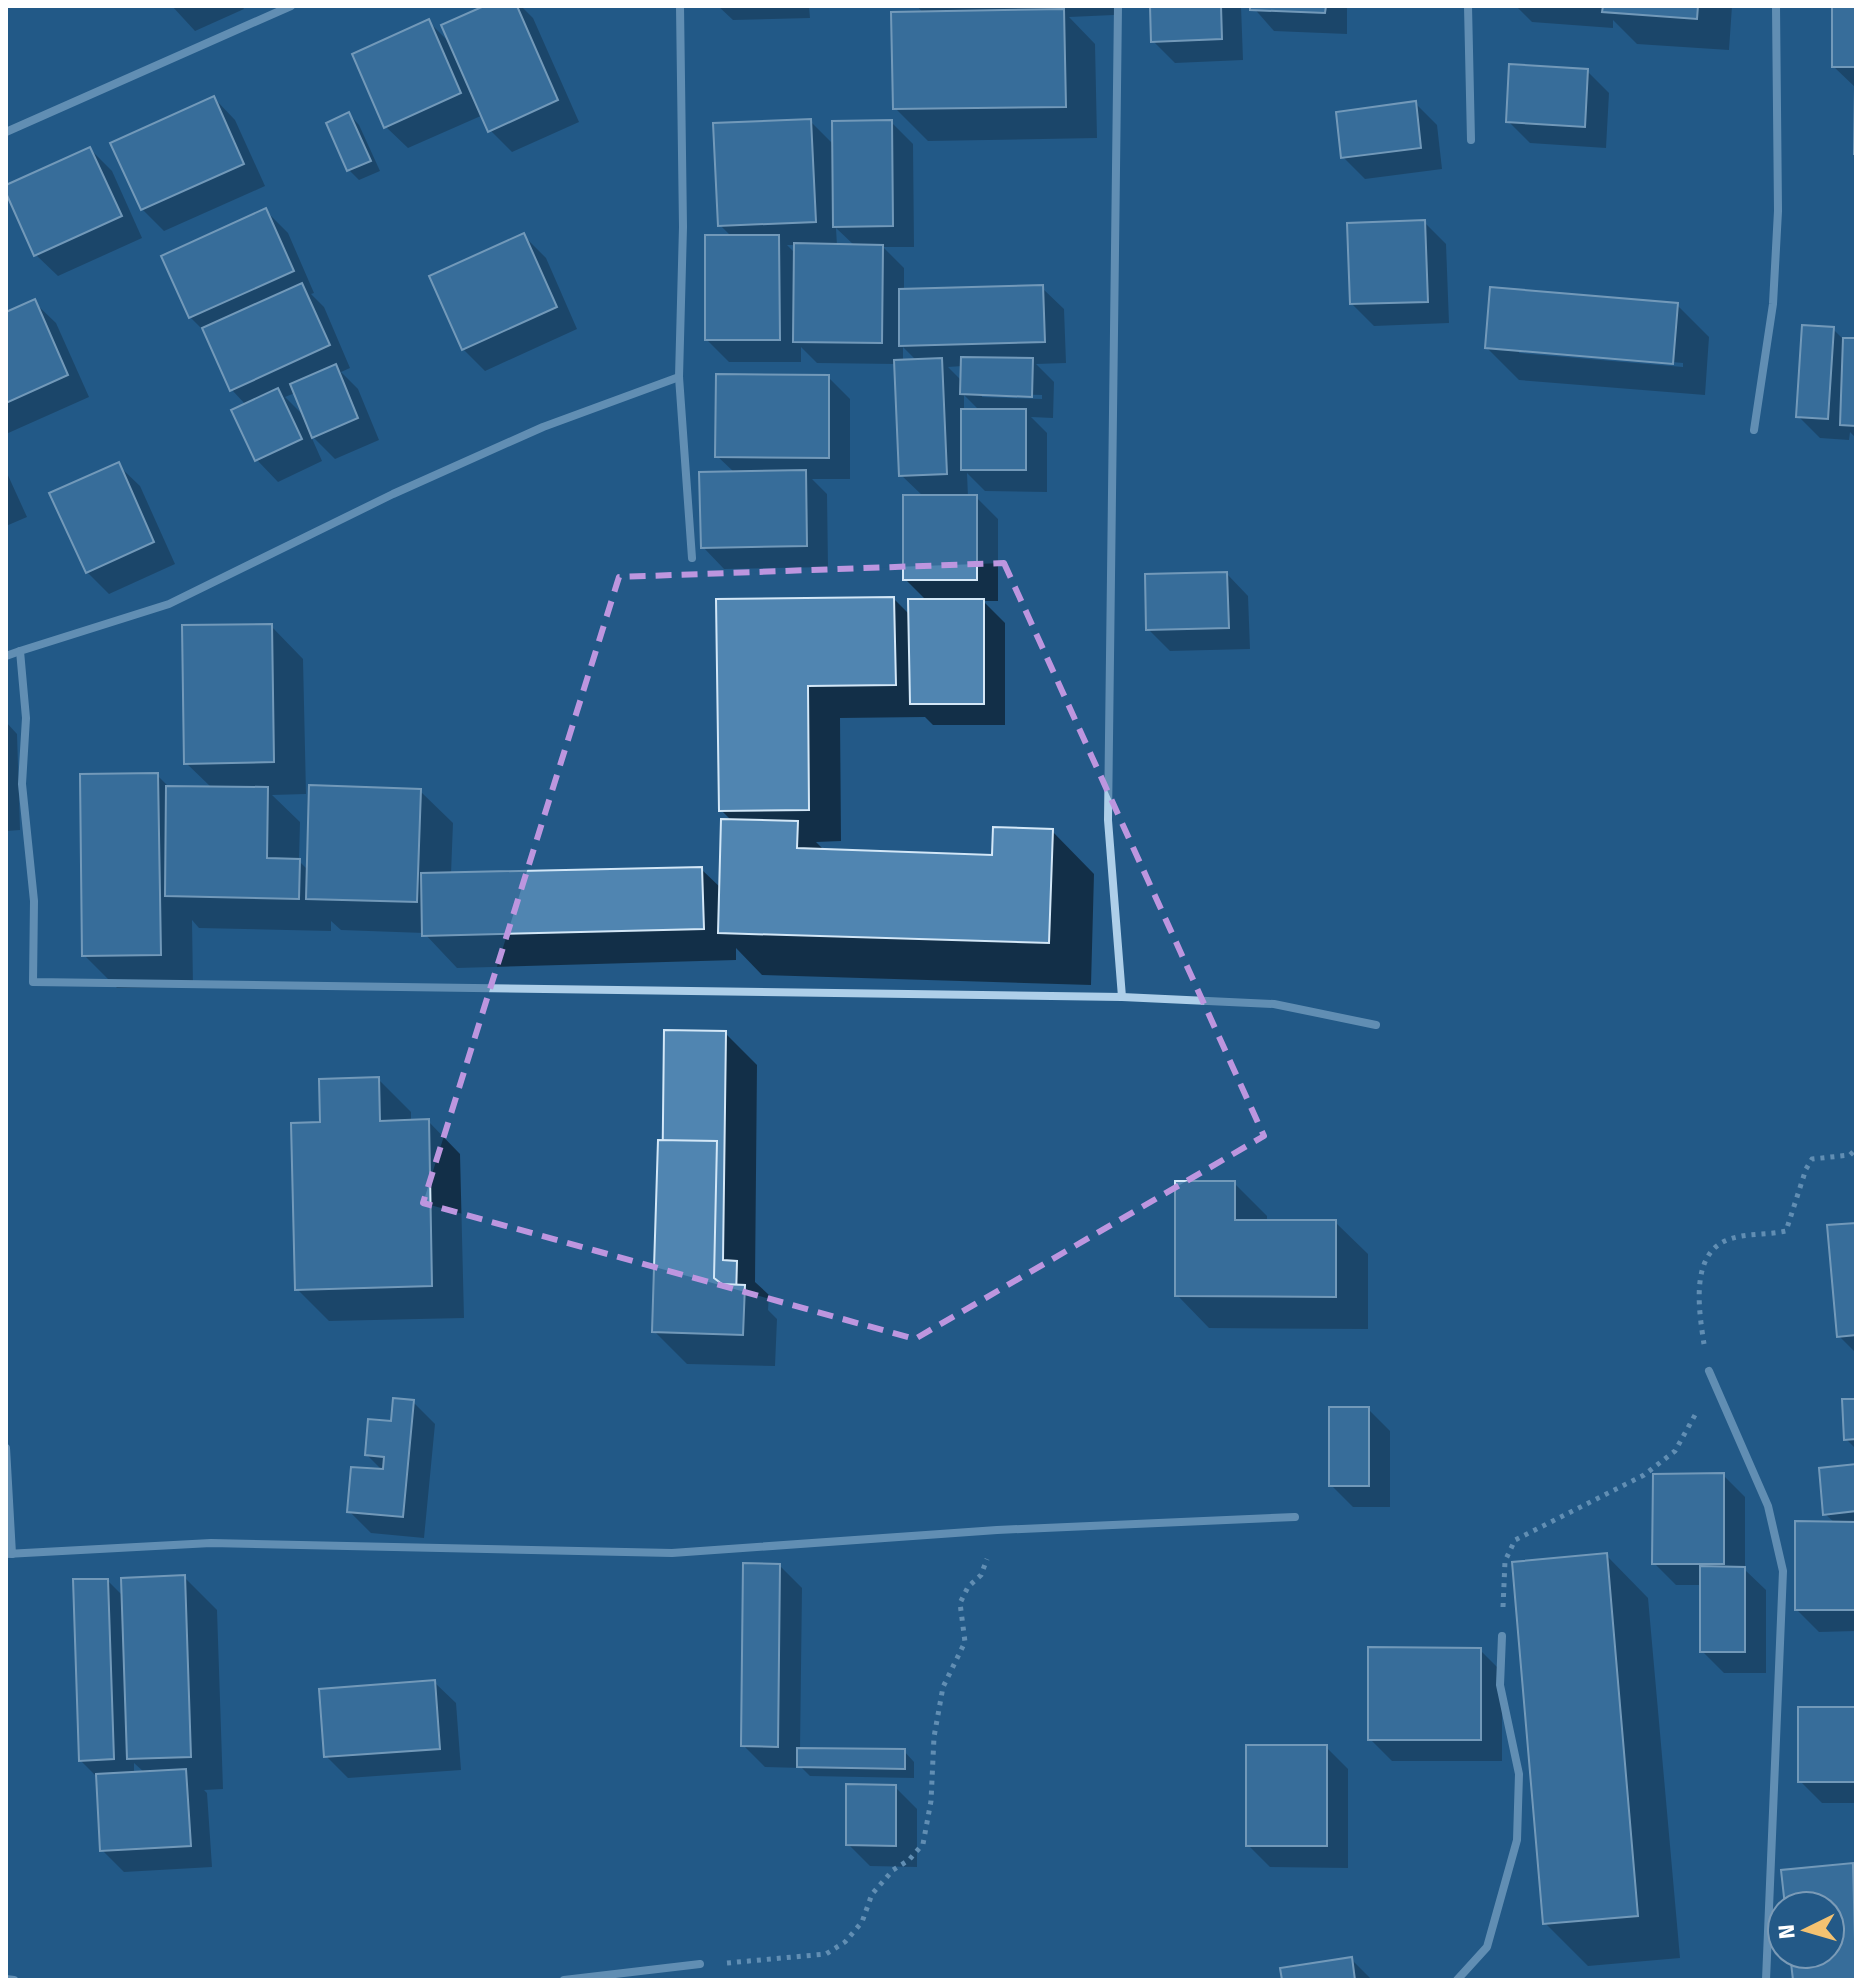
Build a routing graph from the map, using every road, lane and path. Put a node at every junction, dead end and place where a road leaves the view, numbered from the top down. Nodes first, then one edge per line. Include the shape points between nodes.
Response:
1 (291, 6) edge
2 (680, 6) edge
3 (1118, 6) edge
4 (1468, 6) edge
5 (1776, 6) edge
6 (6, 132) edge
7 (1471, 140) dead end
8 (679, 377) junction
9 (1754, 430) dead end
10 (692, 558) dead end
11 (20, 651) junction
12 (6, 656) edge
13 (1122, 997) junction
14 (1376, 1025) dead end
15 (1856, 1149) edge
16 (1709, 1371) junction
17 (6, 1448) edge
18 (1295, 1517) dead end
19 (997, 1530) junction
20 (9, 1554) edge
21 (1502, 1636) joint
22 (700, 1964) joint
23 (6, 1979) edge
24 (14, 1980) edge
25 (564, 1980) edge
26 (1457, 1980) edge
27 (1766, 1980) edge

1 - 6 street
2 - 8 street
3 - 13 street via 1108,820
4 - 7 street
5 - 9 street via 1777,227 1773,304
8 - 10 street
8 - 11 street via 543,427 169,604
11 - 12 street
11 - 13 street via 26,718 22,784 34,901 33,982
13 - 14 street via 1274,1004
15 - 16 path via 1850,1155 1812,1159 1786,1231 1729,1239 1708,1254 1700,1283
16 - 21 path via 1675,1451 1644,1475 1515,1540 1505,1561
16 - 27 street via 1768,1506 1783,1571
17 - 20 street
18 - 19 street
19 - 20 street via 672,1553 211,1543
19 - 22 path via 981,1575 960,1603 965,1642 943,1687 923,1844 872,1894 862,1922 845,1942 826,1954
21 - 26 street via 1500,1685 1519,1774 1517,1840 1487,1947
22 - 25 street
23 - 24 street

